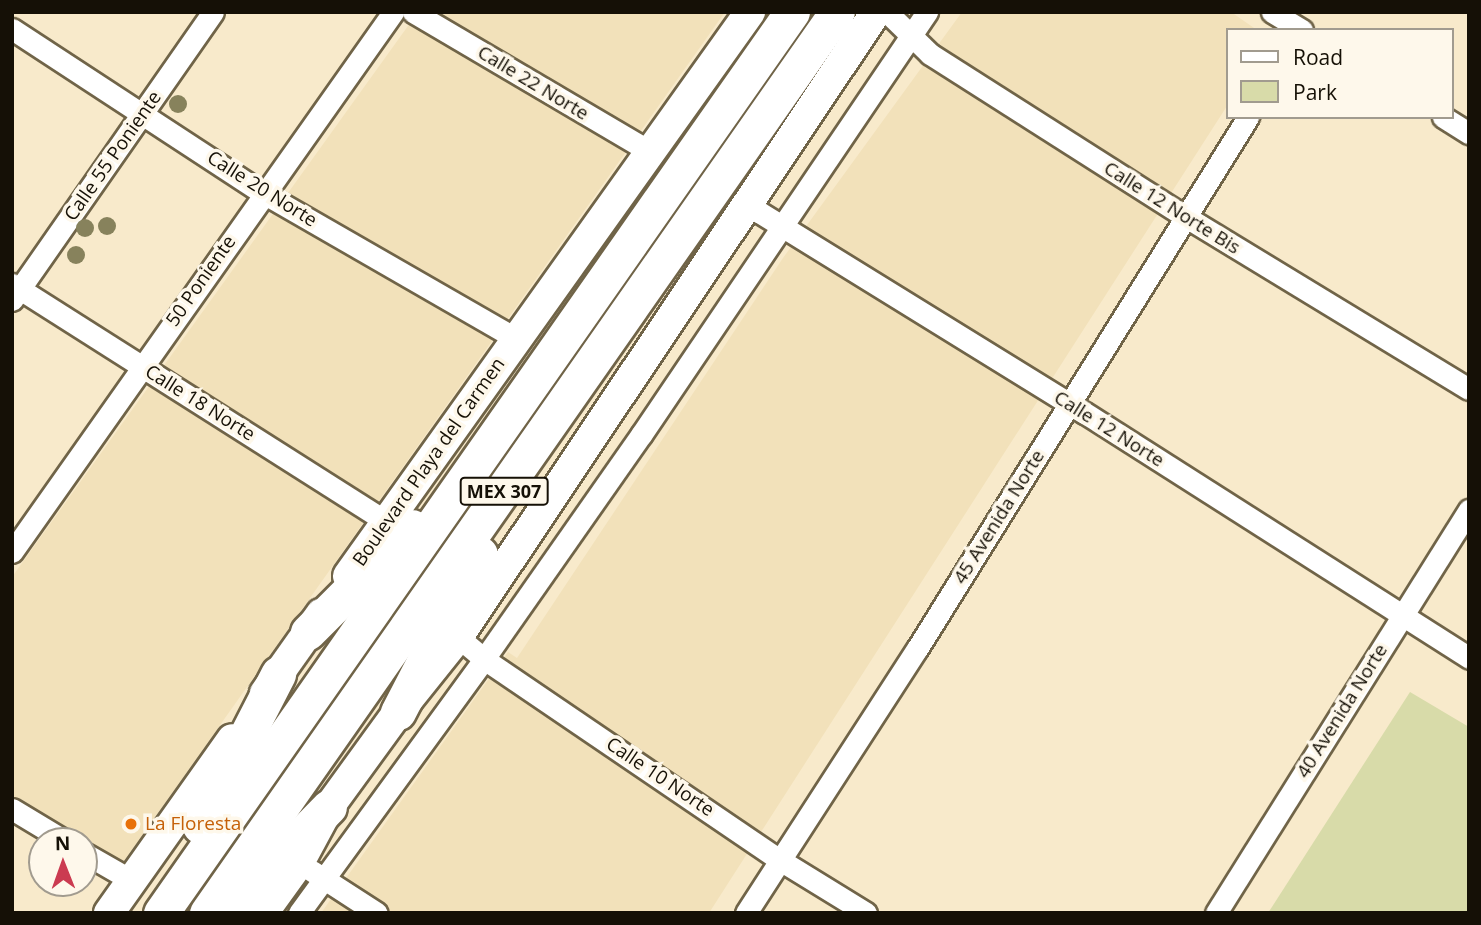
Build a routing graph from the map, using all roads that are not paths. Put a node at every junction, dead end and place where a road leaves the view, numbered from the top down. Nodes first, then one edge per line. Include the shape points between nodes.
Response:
1 (213, 12) edge
2 (393, 12) edge
3 (413, 12) edge
4 (750, 12) edge
5 (792, 12) edge
6 (837, 12) edge
7 (876, 12) edge
8 (887, 12) edge
9 (927, 12) edge
10 (1272, 12) edge
11 (1299, 28) edge
12 (12, 29) edge
13 (911, 35) junction
14 (143, 114) junction
15 (1247, 119) edge
16 (1446, 119) edge
17 (1469, 133) edge
18 (652, 153) junction
19 (263, 193) junction
20 (748, 201) junction
21 (1186, 217) junction
22 (781, 225) junction
23 (15, 291) edge
24 (517, 339) junction
25 (142, 366) junction
26 (1469, 389) edge
27 (1070, 404) junction
28 (475, 466) junction
29 (521, 467) junction
30 (1469, 510) edge
31 (387, 522) junction
32 (12, 552) edge
33 (1403, 615) junction
34 (308, 632) junction
35 (458, 637) junction
36 (1469, 658) edge
37 (484, 659) junction
38 (278, 674) junction
39 (398, 712) junction
40 (329, 807) junction
41 (12, 809) edge
42 (42, 827) edge
43 (780, 860) junction
44 (98, 861) edge
45 (299, 863) junction
46 (324, 878) junction
47 (131, 880) junction
48 (109, 913) edge
49 (155, 913) edge
50 (161, 913) edge
51 (207, 913) edge
52 (225, 913) edge
53 (263, 913) edge
54 (299, 913) edge
55 (377, 913) edge
56 (746, 913) edge
57 (866, 913) edge
58 (1216, 913) edge

1 - 14 street, Calle 55 Poniente
2 - 19 street, 50 Poniente
3 - 18 street, Calle 22 Norte
4 - 18 main road, Boulevard Playa del Carmen
5 - 28 highway, MEX 307
6 - 29 highway, MEX 307
7 - 20 main road
8 - 13 street, Calle 12 Norte Bis
9 - 13 street
10 - 11 street
12 - 14 street, Calle 20 Norte
13 - 21 street, Calle 12 Norte Bis via 930,54
13 - 22 street
14 - 19 street, Calle 20 Norte
14 - 23 street, Calle 55 Poniente
15 - 21 street, 45 Avenida Norte
16 - 17 street
18 - 24 main road, Boulevard Playa del Carmen
19 - 24 street, Calle 20 Norte
19 - 25 street, 50 Poniente
20 - 22 street, Calle 12 Norte
20 - 35 main road
21 - 26 street, Calle 12 Norte Bis
21 - 27 street, 45 Avenida Norte
22 - 27 street, Calle 12 Norte
22 - 37 street
23 - 25 street, Calle 18 Norte
24 - 31 main road, Boulevard Playa del Carmen
25 - 31 street, Calle 18 Norte
25 - 32 street, 50 Poniente
27 - 33 street, Calle 12 Norte
27 - 43 street, 45 Avenida Norte
28 - 34 highway
28 - 50 highway, MEX 307
29 - 39 highway
29 - 51 highway, MEX 307
30 - 33 street, 40 Avenida Norte
31 - 34 main road, Boulevard Playa del Carmen
33 - 36 street, Calle 12 Norte
33 - 58 street, 40 Avenida Norte
34 - 38 main road, Boulevard Playa del Carmen
35 - 37 street, Calle 10 Norte
35 - 39 main road
37 - 43 street, Calle 10 Norte
37 - 46 street
38 - 47 main road, Boulevard Playa del Carmen
38 - 49 highway
39 - 40 main road
40 - 45 main road
40 - 52 highway
41 - 42 street
43 - 56 street, 45 Avenida Norte
43 - 57 street, Calle 10 Norte
44 - 47 street
45 - 46 street
45 - 53 main road
46 - 54 street
46 - 55 street
47 - 48 main road, Boulevard Playa del Carmen

